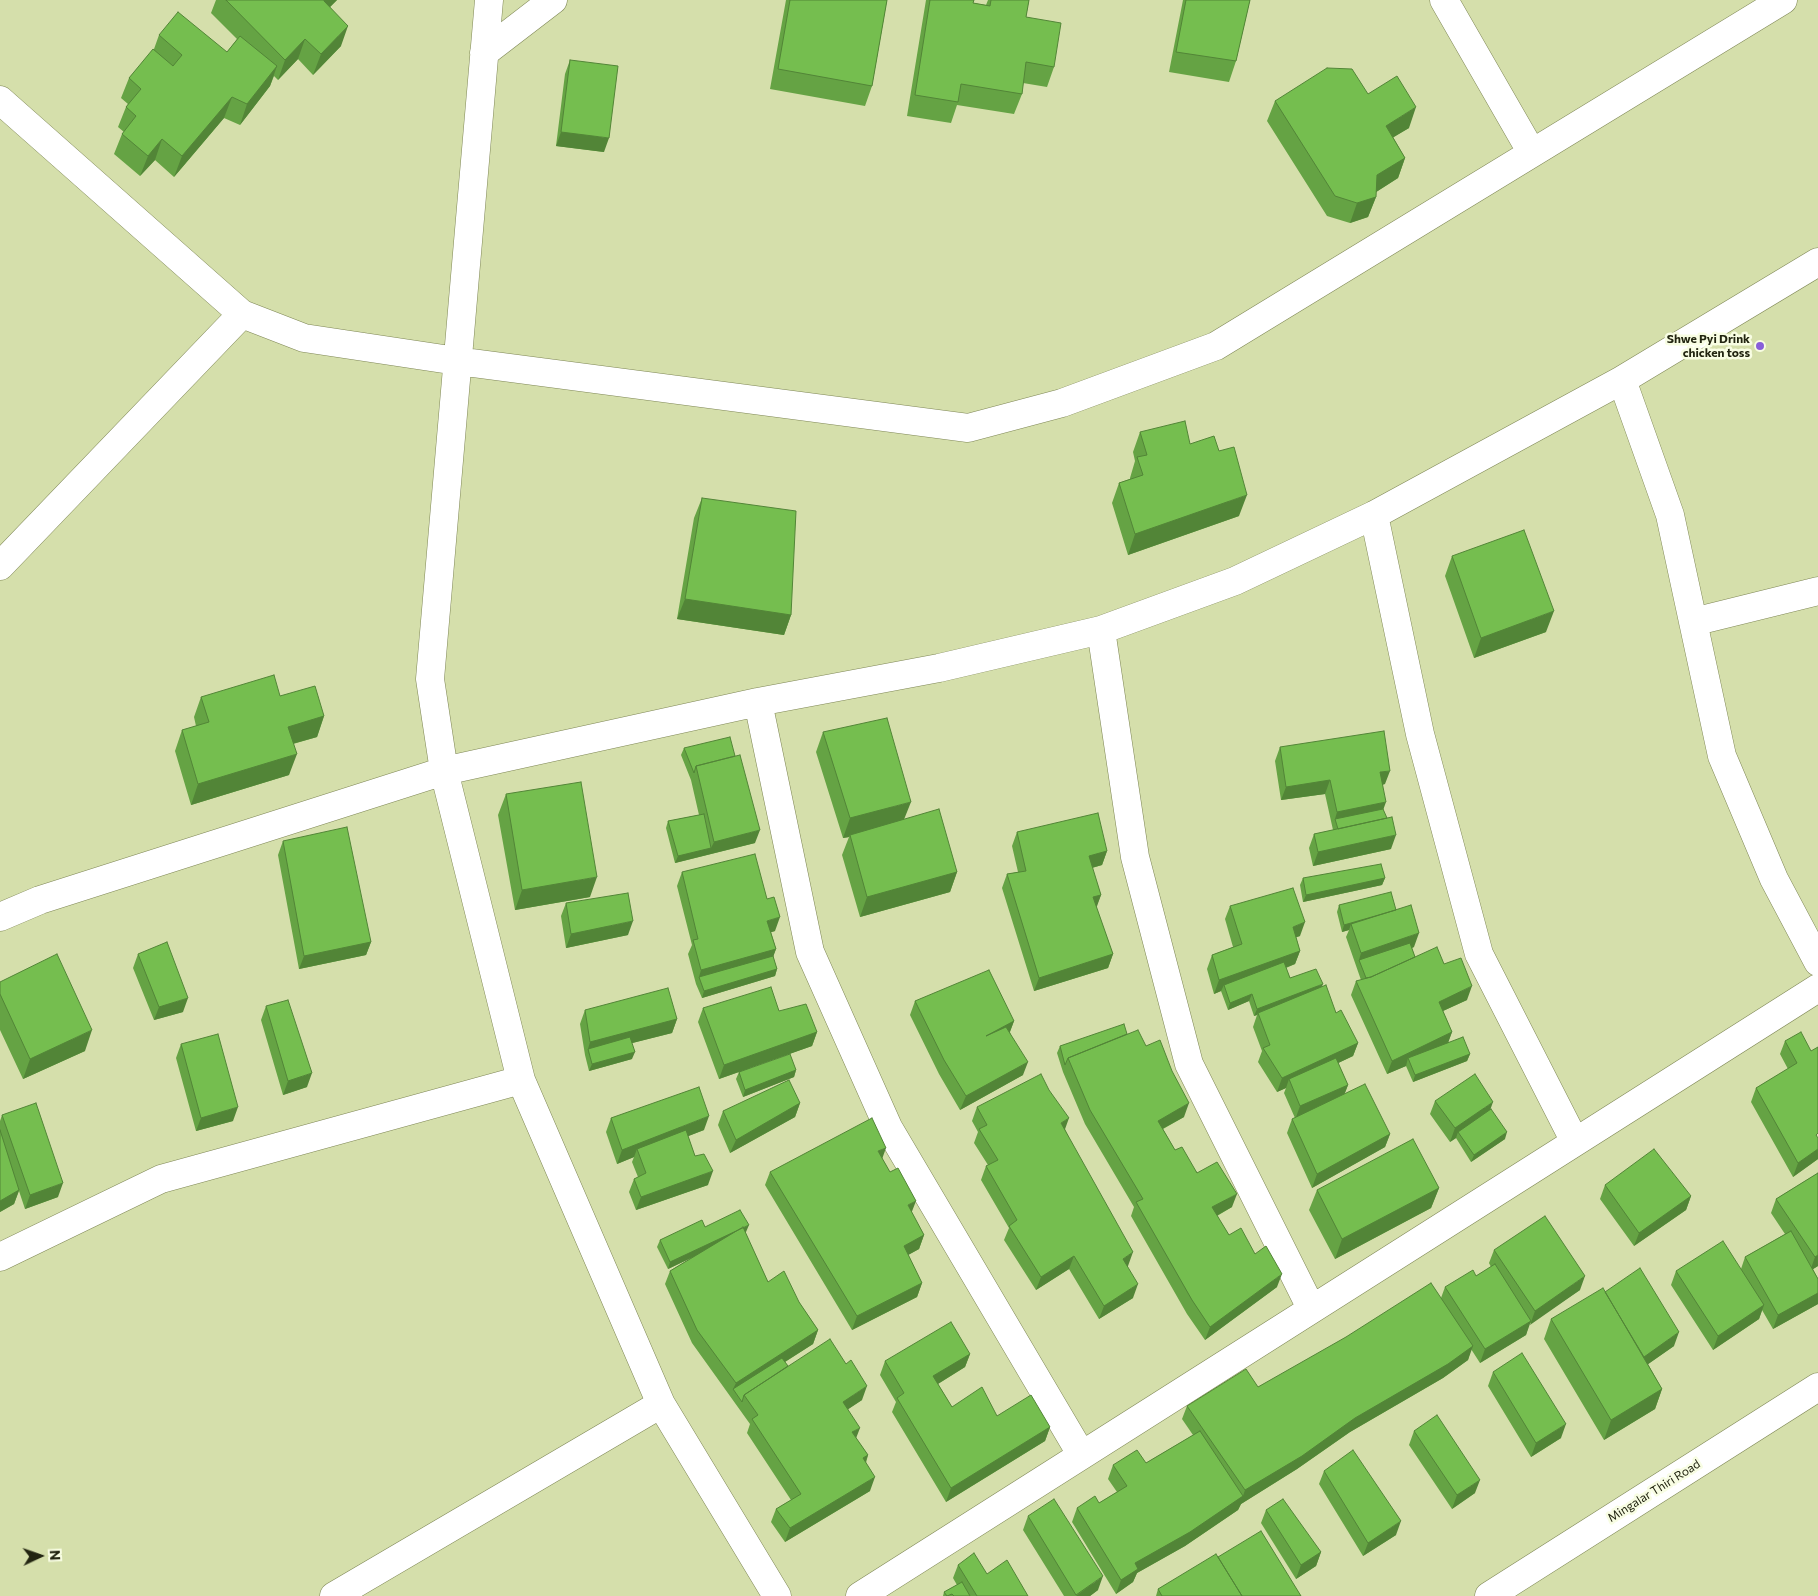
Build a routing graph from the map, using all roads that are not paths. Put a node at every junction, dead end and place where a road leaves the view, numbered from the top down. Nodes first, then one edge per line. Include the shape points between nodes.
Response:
1 (490, 0) edge
2 (553, 0) edge
3 (1444, 0) edge
4 (1783, 0) edge
5 (484, 53) junction
6 (0, 100) edge
7 (1532, 153) junction
8 (1818, 262) edge
9 (242, 314) junction
10 (457, 361) junction
11 (1622, 380) junction
12 (1374, 515) junction
13 (0, 566) edge
14 (1818, 591) edge
15 (1693, 622) junction
16 (1101, 630) junction
17 (758, 702) junction
18 (444, 771) junction
19 (0, 917) edge
20 (1818, 962) edge
21 (1818, 988) edge
22 (521, 1080) junction
23 (1575, 1142) junction
24 (0, 1257) edge
25 (1312, 1308) junction
26 (1818, 1387) edge
27 (661, 1404) junction
28 (1081, 1454) junction
29 (334, 1596) edge
30 (777, 1596) edge
31 (860, 1596) edge
32 (1489, 1596) edge

1 - 5 street
2 - 5 street
3 - 7 street
4 - 7 street
5 - 10 street
6 - 9 street
7 - 10 street via 1216,346 1062,403 968,428
8 - 11 street
9 - 10 street via 304,338
9 - 13 street
10 - 18 street via 430,679
11 - 12 street
11 - 15 street via 1670,515
12 - 16 street via 1235,581
12 - 23 street via 1420,734 1479,954
14 - 15 street
15 - 20 street via 1722,756 1774,879
16 - 17 street via 938,668
16 - 25 street via 1134,857 1189,1064
17 - 18 street
17 - 28 street via 810,952 888,1127
18 - 19 street via 40,900
18 - 22 street
21 - 23 street
22 - 24 street via 161,1179
22 - 27 street
23 - 25 street
25 - 28 street
26 - 32 street, Mingalar Thiri Road
27 - 29 street
27 - 30 street
28 - 31 street

